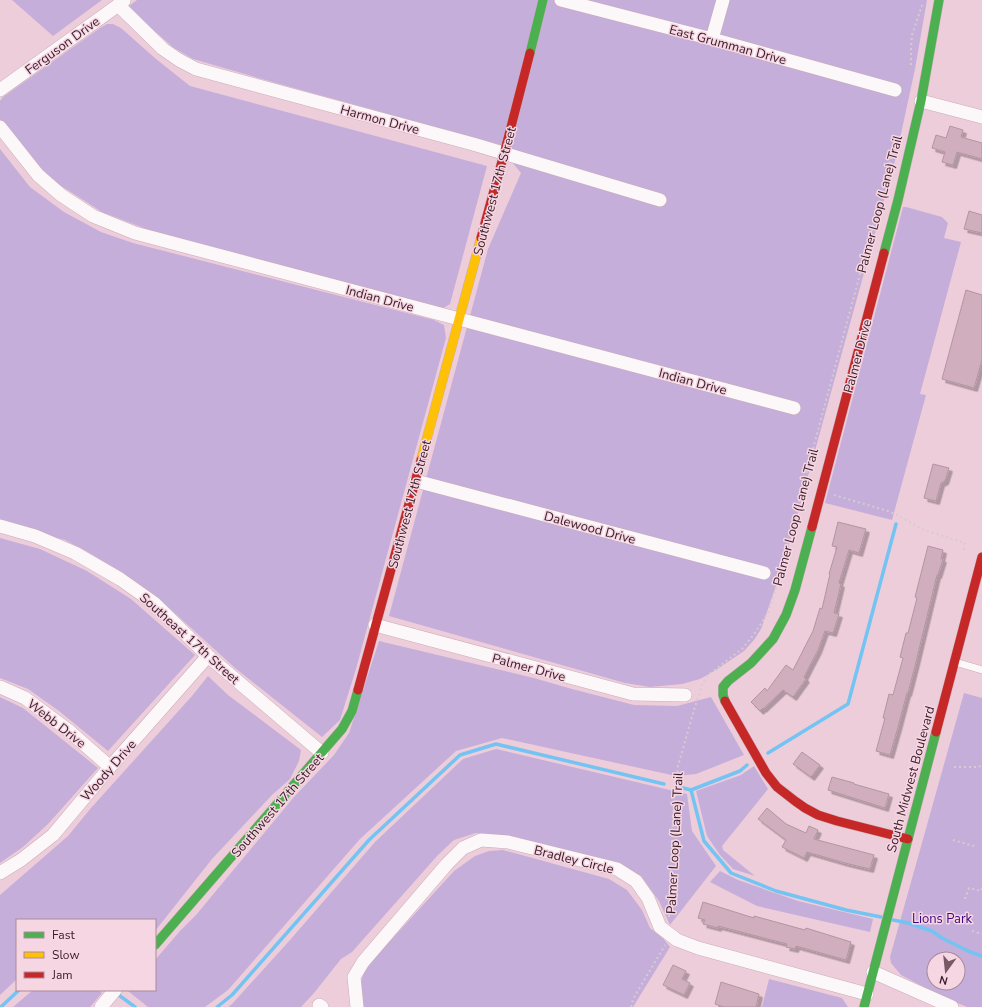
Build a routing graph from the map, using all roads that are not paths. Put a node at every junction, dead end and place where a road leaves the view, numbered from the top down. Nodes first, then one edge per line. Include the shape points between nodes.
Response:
1 (543, 0) edge
2 (561, 0) edge
3 (723, 0) edge
4 (939, 0) edge
5 (121, 3) edge
6 (712, 39) junction
7 (0, 90) edge
8 (895, 90) dead end
9 (921, 101) junction
10 (982, 117) edge
11 (0, 127) edge
12 (504, 154) junction
13 (660, 200) dead end
14 (459, 319) junction
15 (794, 408) dead end
16 (416, 481) junction
17 (0, 526) edge
18 (982, 557) edge
19 (764, 573) dead end
20 (375, 625) junction
21 (208, 656) junction
22 (954, 662) junction
23 (982, 670) edge
24 (0, 687) edge
25 (685, 695) dead end
26 (322, 753) junction
27 (110, 767) junction
28 (908, 839) junction
29 (0, 873) edge
30 (156, 944) edge
31 (873, 972) junction
32 (115, 991) edge
33 (865, 1001) edge
34 (101, 1007) edge
35 (357, 1007) edge
36 (952, 1007) edge

1 - 12 street, Southwest 17th Street
2 - 6 street, East Grumman Drive
3 - 6 street
4 - 9 street, Palmer Drive
5 - 7 street, Ferguson Drive
5 - 12 street, Harmon Drive via 163,49 196,69
6 - 8 street, East Grumman Drive
9 - 10 street
9 - 28 street, Palmer Drive via 896,208 795,590 786,616 772,639 751,663 723,688 725,703 766,773 777,786 818,815
11 - 14 street, Indian Drive via 38,175 61,195 93,216 135,232
12 - 13 street, Harmon Drive
12 - 14 street, Southwest 17th Street
14 - 15 street, Indian Drive
14 - 16 street, Southwest 17th Street
16 - 19 street, Dalewood Drive
16 - 20 street, Southwest 17th Street
17 - 21 street, Southeast 17th Street via 35,536 74,553 120,579 154,603
18 - 22 street, South Midwest Boulevard
20 - 25 street, Palmer Drive via 633,694
20 - 26 street, Southwest 17th Street via 352,711 342,729
21 - 26 street, Southeast 17th Street
21 - 27 street, Woody Drive
22 - 23 lane
22 - 28 street, South Midwest Boulevard
24 - 27 street, Webb Drive via 25,698 68,730
26 - 30 street, Southwest 17th Street
27 - 29 street, Woody Drive via 53,834
28 - 31 street, South Midwest Boulevard
31 - 33 street, South Midwest Boulevard
31 - 36 street
32 - 34 street
33 - 35 street, Bradley Circle via 677,940 660,927 648,898 636,881 617,869 508,842 481,840 463,848 447,864 363,962 354,977

